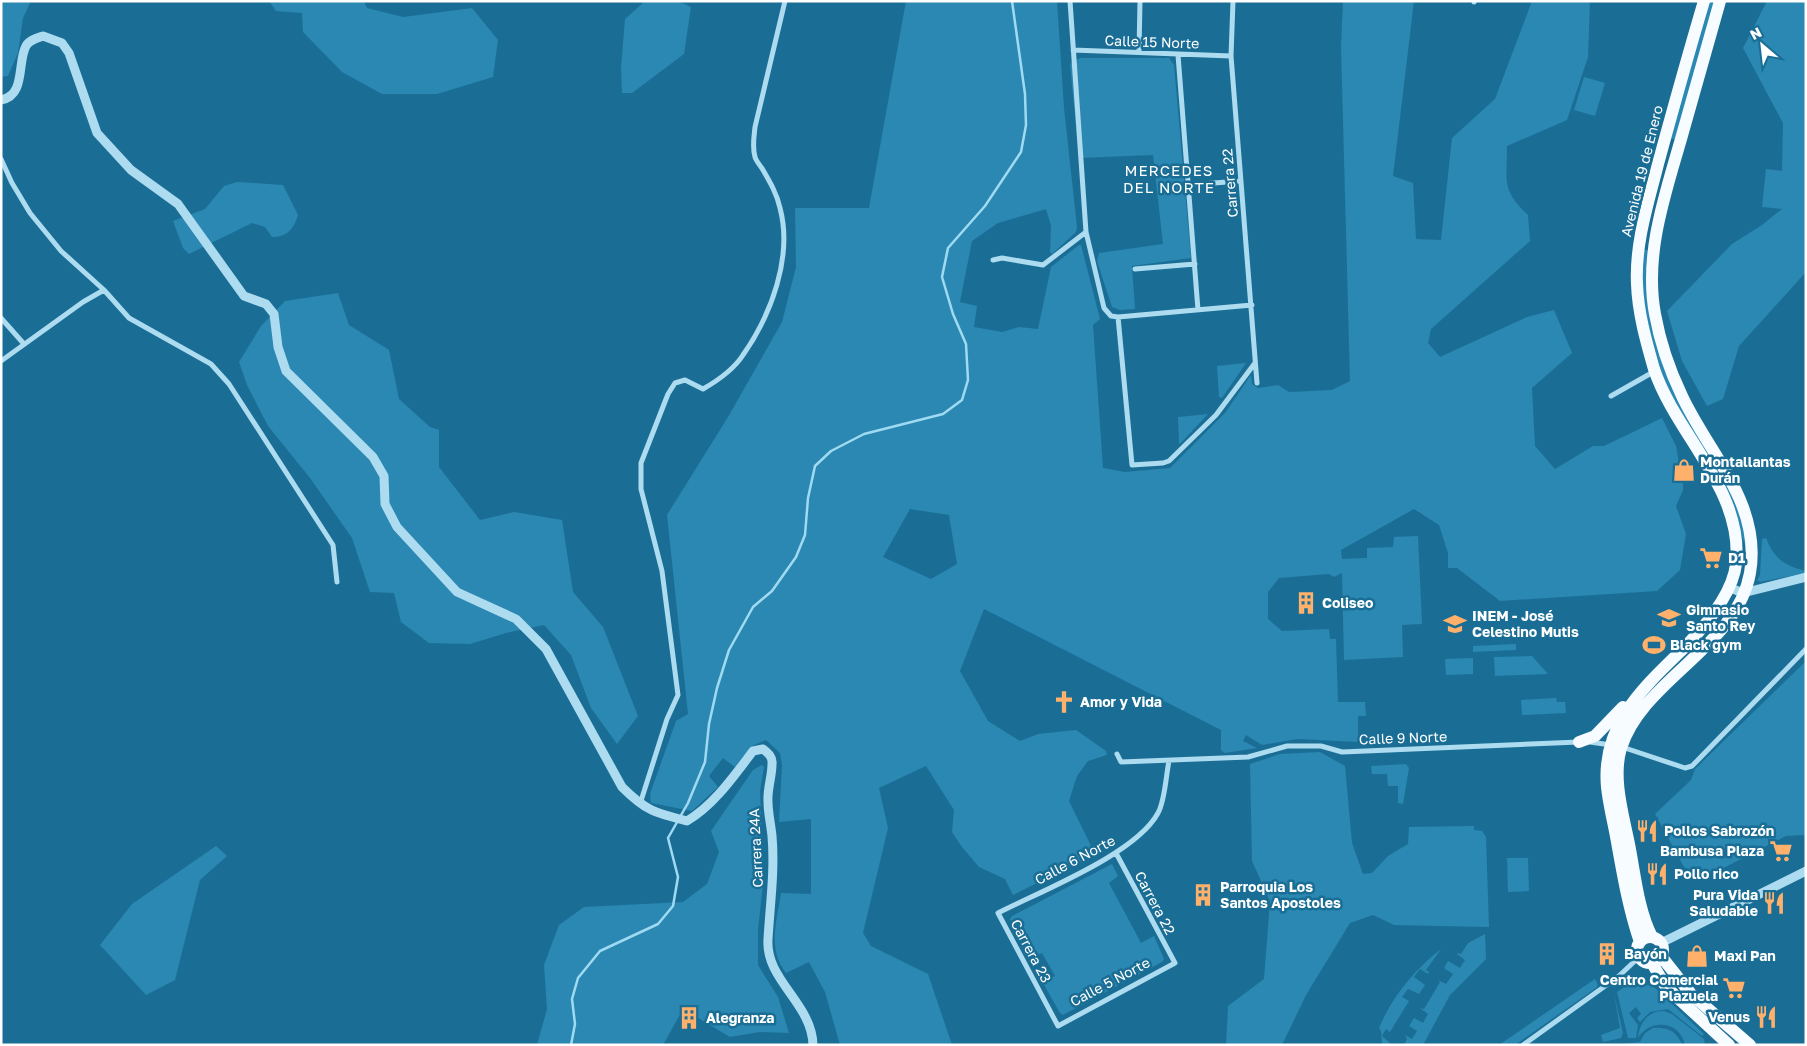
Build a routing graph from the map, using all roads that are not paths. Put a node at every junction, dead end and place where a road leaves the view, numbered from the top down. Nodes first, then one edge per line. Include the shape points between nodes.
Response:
1 (785, 1) edge
2 (1070, 1) edge
3 (1140, 1) edge
4 (1233, 1) edge
5 (1704, 1) edge
6 (1720, 1) edge
7 (1073, 50) junction
8 (1139, 52) junction
9 (1178, 55) junction
10 (1231, 56) junction
11 (1, 100) edge
12 (1, 159) edge
13 (1240, 181) junction
14 (1188, 185) junction
15 (1086, 232) junction
16 (993, 260) dead end
17 (1195, 264) junction
18 (1135, 269) dead end
19 (104, 290) junction
20 (1252, 305) junction
21 (1198, 310) junction
22 (1118, 317) junction
23 (1, 318) edge
24 (24, 344) junction
25 (1, 361) edge
26 (1255, 362) junction
27 (1655, 371) junction
28 (1258, 383) dead end
29 (1611, 396) dead end
30 (1806, 577) edge
31 (337, 582) dead end
32 (1728, 587) junction
33 (1743, 593) junction
34 (1806, 649) edge
35 (1636, 695) junction
36 (1579, 742) junction
37 (1616, 746) junction
38 (1116, 754) dead end
39 (1168, 761) junction
40 (640, 805) junction
41 (1116, 854) junction
42 (1806, 871) edge
43 (998, 913) joint
44 (1651, 941) junction
45 (1639, 957) junction
46 (1656, 960) junction
47 (1175, 963) joint
48 (1058, 1026) joint
49 (814, 1045) edge
50 (1523, 1045) edge
51 (1729, 1045) edge
52 (1750, 1045) edge

1 - 40 street via 753,146 755,158 778,198 781,211 783,238 778,285 743,356 716,382 703,389 685,380 675,383 659,414 641,463 642,489 662,571 678,694
2 - 7 street
3 - 8 street
4 - 10 street, Carrera 22
5 - 27 main road, Avenida 19 de Enero via 1660,156 1639,245 1639,315
6 - 33 main road, Avenida 19 de Enero via 1656,232 1652,282 1654,312 1662,344 1682,397 1741,499 1751,537 1750,575
7 - 8 street, Calle 15 Norte
7 - 15 street
8 - 9 street, Calle 15 Norte
9 - 10 street, Calle 15 Norte
9 - 14 street
10 - 13 street, Carrera 22
11 - 40 street via 8,99 15,92 26,46 43,36 62,43 69,53 97,133 130,170 178,204 244,296 266,304 274,314 278,347 286,371 373,457 384,476 384,504 397,527 458,592 516,619 546,649 622,787
12 - 19 street via 30,213 61,251
13 - 14 street
13 - 20 street, Carrera 22
14 - 17 street
15 - 16 street via 1043,265 1002,258
15 - 22 street via 1104,308 1111,316
17 - 18 street
17 - 21 street
19 - 24 street
19 - 31 street via 129,318 211,364 230,384 333,544
20 - 21 street
20 - 26 street, Carrera 22
21 - 22 street
22 - 26 street via 1132,465 1169,461 1216,415
23 - 24 street
24 - 25 street
26 - 28 street, Carrera 22
27 - 29 street
27 - 32 main road, Avenida 19 de Enero via 1669,404 1727,504 1737,555 1736,568
30 - 33 street
32 - 33 street
32 - 35 main road, Avenida 19 de Enero via 1699,632
33 - 37 main road, Avenida 19 de Enero via 1710,643 1658,692
34 - 37 street, Calle 9 Norte via 1692,766 1685,768
35 - 36 main road via 1595,736
35 - 37 main road, Avenida 19 de Enero
36 - 37 street, Calle 9 Norte
36 - 39 street, Calle 9 Norte via 1342,752 1321,746 1287,746 1248,757
37 - 44 main road, Avenida 19 de Enero via 1607,788 1631,916
38 - 39 street, Calle 9 Norte via 1121,762
39 - 41 street, Calle 6 Norte via 1160,811 1149,827
40 - 49 street, Carrera 24A via 655,813 687,821 710,803 753,752 763,749 769,753 773,763 768,781 772,836 768,952 778,974 805,1011
41 - 43 street, Calle 6 Norte
41 - 47 street, Carrera 22
42 - 44 street
43 - 48 street, Carrera 23
44 - 45 main road via 1637,949
44 - 46 main road via 1663,950
45 - 46 main road via 1645,962
45 - 50 street via 1619,976
46 - 51 main road via 1666,987
46 - 52 main road
47 - 48 street, Calle 5 Norte

